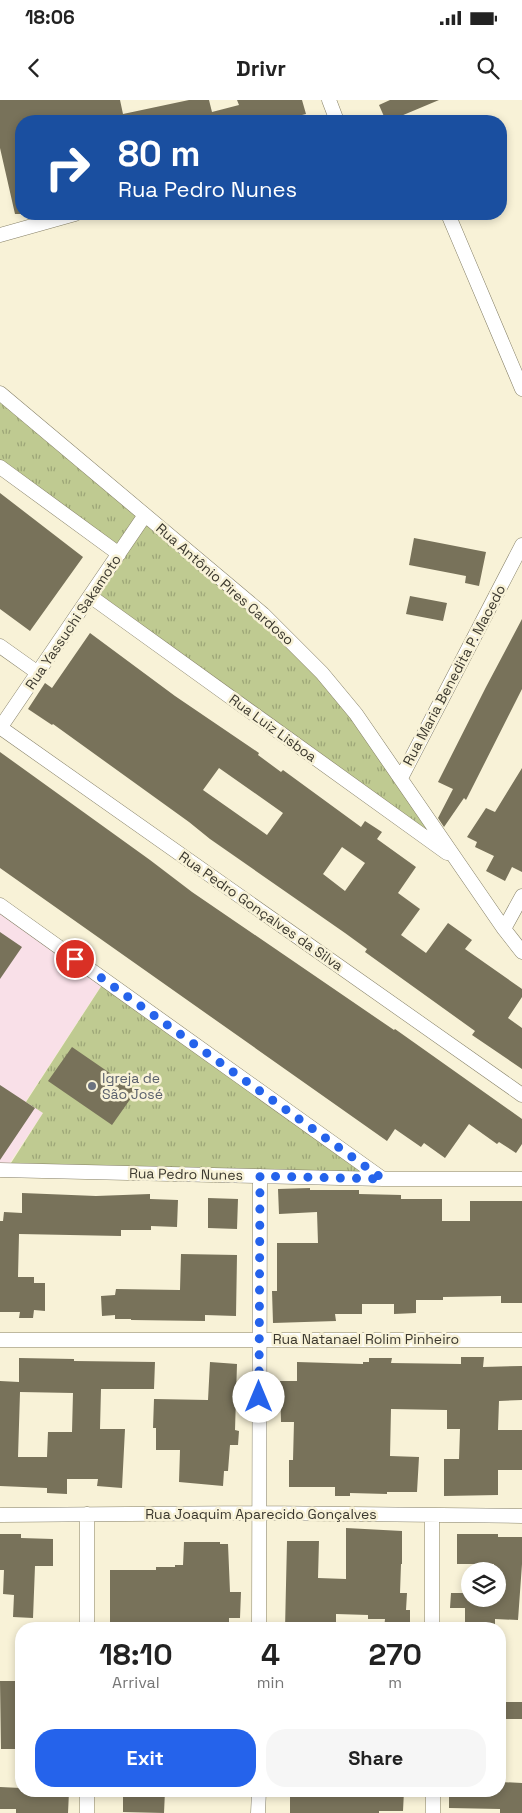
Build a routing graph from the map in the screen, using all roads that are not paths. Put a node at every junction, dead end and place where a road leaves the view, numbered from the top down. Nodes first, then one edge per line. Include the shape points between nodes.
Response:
1 (329, 100) edge
2 (335, 115) edge
3 (54, 220) edge
4 (451, 220) edge
5 (0, 235) edge
6 (522, 389) edge
7 (0, 393) edge
8 (0, 467) edge
9 (145, 515) junction
10 (522, 545) edge
11 (119, 554) junction
12 (90, 596) junction
13 (0, 646) edge
14 (38, 673) junction
15 (0, 728) edge
16 (401, 778) junction
17 (456, 859) junction
18 (522, 896) edge
19 (0, 905) edge
20 (504, 929) junction
21 (518, 939) edge
22 (522, 952) edge
23 (522, 1095) edge
24 (0, 1170) edge
25 (260, 1176) junction
26 (383, 1179) junction
27 (522, 1179) edge
28 (259, 1339) junction
29 (0, 1340) edge
30 (522, 1340) edge
31 (259, 1513) junction
32 (0, 1514) edge
33 (87, 1514) junction
34 (432, 1516) junction
35 (522, 1516) edge
36 (87, 1622) edge
37 (259, 1622) edge
38 (432, 1622) edge
39 (87, 1797) edge
40 (258, 1797) edge
41 (433, 1797) edge
42 (87, 1813) edge
43 (258, 1813) edge
44 (433, 1813) edge

1 - 2 street
3 - 5 street
4 - 6 street
7 - 9 street, Rua Antônio Pires Cardoso
8 - 11 street
9 - 11 street, Rua Yassuchi Sakamoto
9 - 16 street, Rua Antônio Pires Cardoso via 263,614 296,646 352,708
10 - 16 street, Rua Maria Benedita P. Macedo
11 - 12 street, Rua Yassuchi Sakamoto
12 - 14 street, Rua Yassuchi Sakamoto
12 - 17 street, Rua Luiz Lisboa
13 - 14 street
14 - 15 street, Rua Yassuchi Sakamoto
15 - 23 street, Rua Pedro Gonçalves da Silva
16 - 17 street, Rua Antônio Pires Cardoso
17 - 20 street, Rua Antônio Pires Cardoso
18 - 20 street
19 - 26 street
20 - 21 street, Rua Antônio Pires Cardoso
21 - 22 street, Rua Antônio Pires Cardoso
24 - 25 street, Rua Pedro Nunes
25 - 26 street, Rua Pedro Nunes
25 - 28 street
26 - 27 street, Rua Pedro Nunes
28 - 29 street, Rua Natanael Rolim Pinheiro
28 - 30 street, Rua Natanael Rolim Pinheiro
28 - 31 street
31 - 33 street, Rua Joaquim Aparecido Gonçalves
31 - 34 street, Rua Joaquim Aparecido Gonçalves
31 - 37 street
32 - 33 street, Rua Joaquim Aparecido Gonçalves
33 - 36 street
34 - 35 street, Rua Joaquim Aparecido Gonçalves
34 - 38 street
39 - 42 street
40 - 43 street
41 - 44 street

